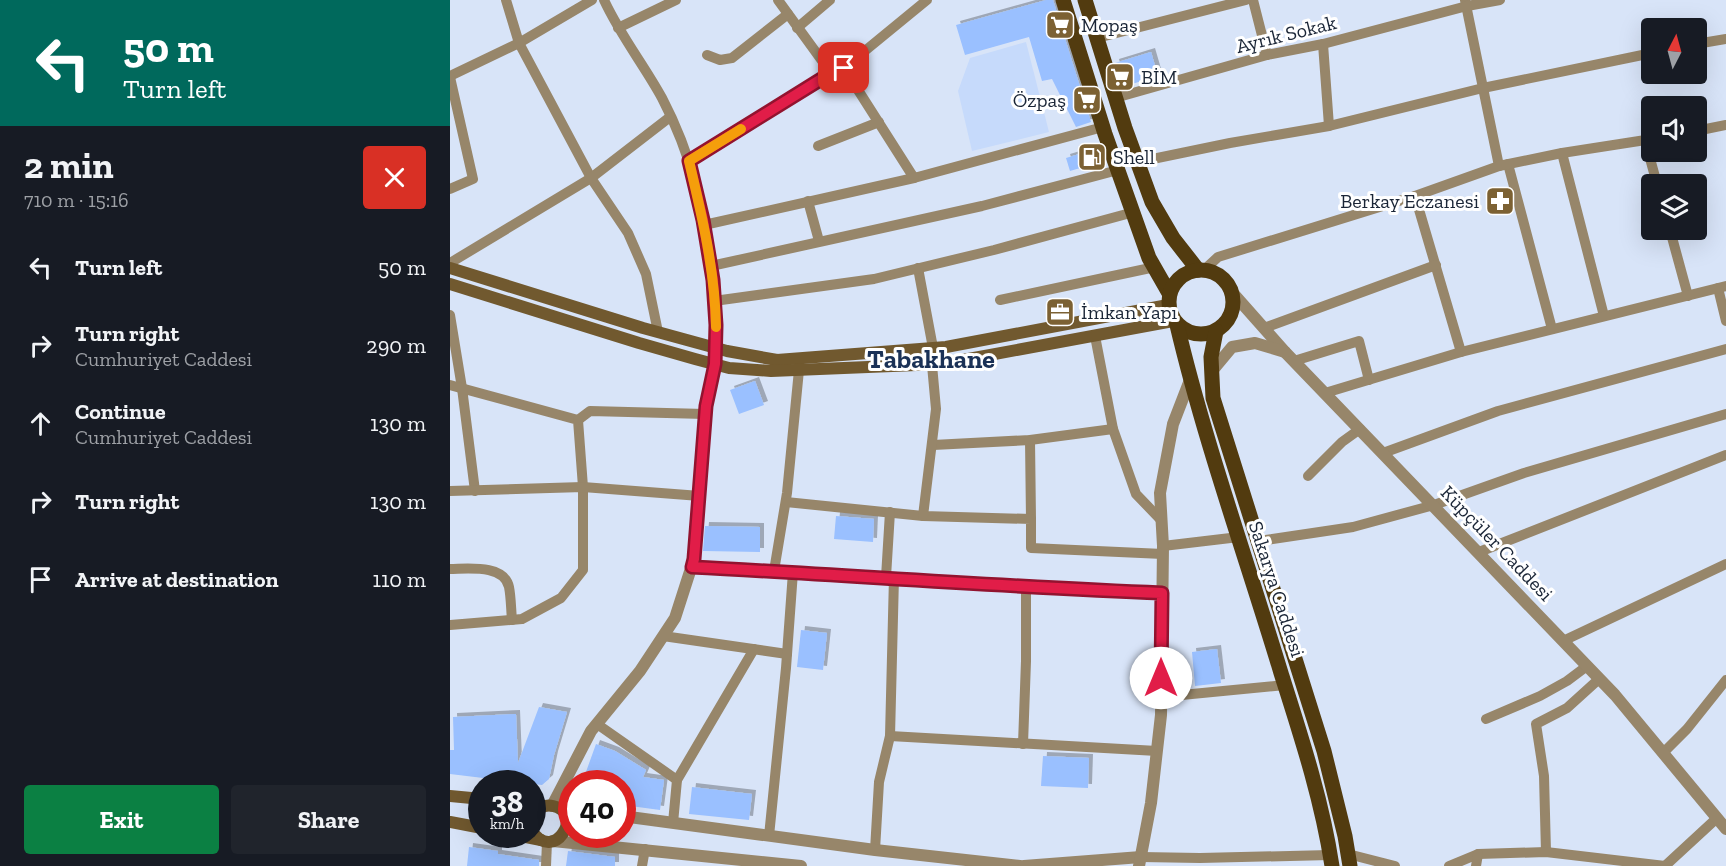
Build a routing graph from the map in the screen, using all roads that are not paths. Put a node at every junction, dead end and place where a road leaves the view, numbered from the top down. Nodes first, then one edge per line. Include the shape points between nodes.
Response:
1 (506, 0) edge
2 (592, 0) edge
3 (604, 0) edge
4 (676, 0) edge
5 (778, 0) edge
6 (830, 0) edge
7 (927, 0) edge
8 (1063, 0) edge
9 (1085, 0) edge
10 (1246, 0) edge
11 (1253, 0) edge
12 (1500, 0) edge
13 (1466, 3) edge
14 (788, 14) junction
15 (618, 28) junction
16 (797, 28) junction
17 (1097, 38) junction
18 (1726, 39) edge
19 (1707, 42) edge
20 (519, 43) junction
21 (1323, 44) junction
22 (707, 55) dead end
23 (1641, 55) edge
24 (1267, 56) junction
25 (844, 68) junction
26 (831, 73) junction
27 (450, 76) edge
28 (1484, 88) junction
29 (1115, 98) junction
30 (670, 117) junction
31 (879, 122) junction
32 (1726, 125) edge
33 (1329, 126) junction
34 (1103, 127) junction
35 (1707, 128) edge
36 (1641, 141) edge
37 (818, 146) dead end
38 (1562, 153) junction
39 (689, 161) junction
40 (1138, 162) junction
41 (1504, 165) junction
42 (1118, 170) junction
43 (914, 177) junction
44 (591, 178) junction
45 (450, 189) edge
46 (1415, 196) junction
47 (808, 201) junction
48 (1134, 212) junction
49 (704, 225) junction
50 (1673, 240) edge
51 (819, 241) junction
52 (450, 263) edge
53 (1436, 265) junction
54 (711, 266) junction
55 (1155, 267) junction
56 (450, 268) edge
57 (918, 268) junction
58 (1201, 270) junction
59 (450, 284) edge
60 (1722, 287) edge
61 (1232, 291) junction
62 (1688, 296) junction
63 (1169, 299) junction
64 (999, 300) dead end
65 (714, 301) junction
66 (450, 315) edge
67 (1604, 316) junction
68 (1726, 321) edge
69 (1175, 323) junction
70 (1264, 328) junction
71 (1552, 329) junction
72 (1216, 331) junction
73 (658, 332) junction
74 (1095, 336) junction
75 (714, 348) junction
76 (933, 348) junction
77 (1726, 349) edge
78 (1461, 352) junction
79 (1289, 356) junction
80 (715, 364) junction
81 (932, 365) junction
82 (799, 370) junction
83 (1212, 371) junction
84 (1190, 380) junction
85 (1369, 380) junction
86 (450, 385) edge
87 (462, 388) junction
88 (1325, 393) junction
89 (705, 414) junction
90 (1726, 414) edge
91 (578, 420) junction
92 (1113, 429) junction
93 (1360, 429) junction
94 (1029, 440) junction
95 (933, 445) junction
96 (1383, 453) junction
97 (1726, 455) edge
98 (1308, 476) dead end
99 (584, 487) junction
100 (475, 490) junction
101 (450, 491) edge
102 (700, 496) junction
103 (786, 502) junction
104 (1434, 505) junction
105 (890, 512) junction
106 (923, 516) junction
107 (1030, 519) junction
108 (1161, 520) junction
109 (1239, 537) junction
110 (1259, 541) junction
111 (1163, 550) junction
112 (1479, 552) junction
113 (1726, 564) edge
114 (692, 567) junction
115 (450, 570) edge
116 (774, 571) junction
117 (794, 572) junction
118 (890, 577) junction
119 (1026, 587) junction
120 (1162, 593) junction
121 (512, 620) junction
122 (450, 626) edge
123 (663, 636) junction
124 (1563, 641) junction
125 (754, 650) junction
126 (787, 654) junction
127 (1587, 666) junction
128 (1599, 679) junction
129 (1724, 685) edge
130 (1285, 686) junction
131 (1161, 697) junction
132 (1486, 718) dead end
133 (597, 724) junction
134 (890, 736) junction
135 (1023, 744) junction
136 (1157, 751) junction
137 (1663, 753) junction
138 (677, 780) junction
139 (450, 796) edge
140 (468, 798) edge
141 (546, 805) edge
142 (552, 806) junction
143 (558, 807) edge
144 (546, 808) edge
145 (636, 818) edge
146 (1717, 818) junction
147 (450, 822) edge
148 (673, 823) junction
149 (468, 825) edge
150 (1726, 829) edge
151 (769, 836) junction
152 (546, 838) edge
153 (546, 838) edge
154 (545, 848) edge
155 (645, 849) junction
156 (875, 850) junction
157 (1546, 852) junction
158 (1478, 854) junction
159 (1349, 860) edge
160 (1331, 861) edge
161 (1569, 861) edge
162 (1140, 862) edge
163 (768, 864) edge
164 (546, 866) edge
165 (642, 866) edge
166 (801, 866) edge
167 (1022, 866) edge
168 (1395, 866) edge
169 (1449, 866) edge
170 (1476, 866) edge
171 (1665, 866) edge

1 - 20 street
2 - 20 street
3 - 15 street
4 - 15 street
5 - 14 street
6 - 16 street
7 - 25 street
8 - 34 main road
9 - 17 main road
10 - 17 street
11 - 24 street
12 - 13 street, Ayrık Sokak
13 - 21 street, Ayrık Sokak
13 - 28 street
14 - 16 street
14 - 22 street via 732,58 720,60
15 - 30 street
16 - 26 street
17 - 29 main road
18 - 19 street
20 - 27 street
20 - 44 street
21 - 24 street, Ayrık Sokak
21 - 33 street
23 - 28 street
24 - 29 street, Ayrık Sokak
25 - 26 street
25 - 31 street
26 - 39 street
27 - 45 street via 473,179
28 - 33 street
28 - 41 street
29 - 40 main road
30 - 39 street
30 - 44 street
31 - 37 street
31 - 43 street
32 - 35 street
33 - 40 street
34 - 42 main road
34 - 43 street
36 - 38 street
38 - 41 street
38 - 67 street
39 - 49 street
40 - 58 main road via 1152,202 1173,238
41 - 46 street
41 - 71 street
42 - 48 main road
42 - 51 street via 982,206
43 - 47 street
44 - 52 street
44 - 73 street via 628,233 646,274
46 - 53 street
46 - 58 street via 1218,257
47 - 49 street
47 - 51 street
48 - 55 main road
48 - 57 street
49 - 54 street
50 - 62 street
51 - 54 street
53 - 70 street
53 - 78 street
54 - 65 street
55 - 63 main road
55 - 64 street
56 - 73 main road
57 - 65 street via 874,279
57 - 76 street
58 - 61 main road via 1221,277
58 - 63 main road via 1180,277
59 - 80 main road
60 - 62 street
60 - 68 street
61 - 70 street, Küpçüler Caddesi
61 - 72 main road via 1233,310
62 - 67 street
63 - 69 main road
63 - 76 main road
65 - 75 street
66 - 87 street
67 - 71 street
69 - 72 main road via 1195,335
69 - 74 main road
69 - 84 main road, Sakarya Caddesi
70 - 79 street, Küpçüler Caddesi
71 - 78 street
72 - 83 main road, Sakarya Caddesi
73 - 75 main road
74 - 81 main road
74 - 92 street
75 - 76 main road via 777,360
75 - 80 street
77 - 96 street via 1498,411
78 - 85 street
79 - 83 street via 1255,343 1232,347
79 - 85 street via 1359,341
79 - 88 street, Küpçüler Caddesi
80 - 82 main road
80 - 89 street
81 - 82 main road
81 - 95 street via 936,410
82 - 103 street
83 - 110 main road, Sakarya Caddesi via 1213,398
84 - 108 street via 1173,424 1160,493
84 - 109 main road, Sakarya Caddesi
85 - 88 street
86 - 87 street
87 - 91 street
87 - 100 street
88 - 93 street, Küpçüler Caddesi
89 - 91 street via 590,411
89 - 102 street
90 - 104 street via 1524,473
91 - 99 street
92 - 94 street
92 - 108 street via 1136,494
93 - 96 street, Küpçüler Caddesi
93 - 98 street
94 - 95 street
94 - 107 street
95 - 106 street
96 - 104 street, Küpçüler Caddesi
97 - 112 street
99 - 100 street
99 - 102 street
99 - 121 street via 584,570 561,598 522,619
100 - 101 street
102 - 114 street
103 - 105 street
103 - 116 street
104 - 110 street via 1353,527
104 - 112 street, Küpçüler Caddesi
105 - 106 street
105 - 118 street
106 - 107 street
107 - 111 street via 1031,548
108 - 111 street
109 - 111 street
109 - 130 main road, Sakarya Caddesi
110 - 159 main road, Sakarya Caddesi via 1324,751
111 - 120 street
112 - 124 street, Küpçüler Caddesi
113 - 124 street
114 - 116 street
114 - 123 street via 675,618
115 - 121 street via 484,569 501,574 509,584
116 - 117 street
117 - 118 street
117 - 126 street
118 - 119 street
118 - 134 street
119 - 120 street
119 - 135 street
120 - 131 street
121 - 122 street
123 - 125 street
123 - 133 street
124 - 127 street, Küpçüler Caddesi
125 - 126 street
125 - 138 street
126 - 151 street
127 - 128 street, Küpçüler Caddesi
127 - 132 street via 1540,696
128 - 137 street, Küpçüler Caddesi
128 - 157 street via 1567,708 1536,724 1544,776
129 - 137 street
130 - 131 street
130 - 160 main road, Sakarya Caddesi via 1307,756
131 - 136 street
133 - 138 street
133 - 142 street
134 - 135 street
134 - 156 street via 879,782
135 - 136 street
136 - 162 street
137 - 146 street, Küpçüler Caddesi
138 - 148 street
139 - 140 main road
141 - 142 main road
142 - 143 street
142 - 144 main road
142 - 152 main road via 562,811 567,823 563,834
145 - 148 street
146 - 150 street, Küpçüler Caddesi
146 - 171 street
147 - 149 main road
148 - 151 street
151 - 156 street
153 - 155 street
154 - 164 street
155 - 163 street
155 - 165 street
156 - 167 street
157 - 158 street
157 - 161 street
158 - 169 street
158 - 170 street
159 - 168 street
160 - 162 street via 1200,858
161 - 171 street
162 - 167 street
163 - 166 street

